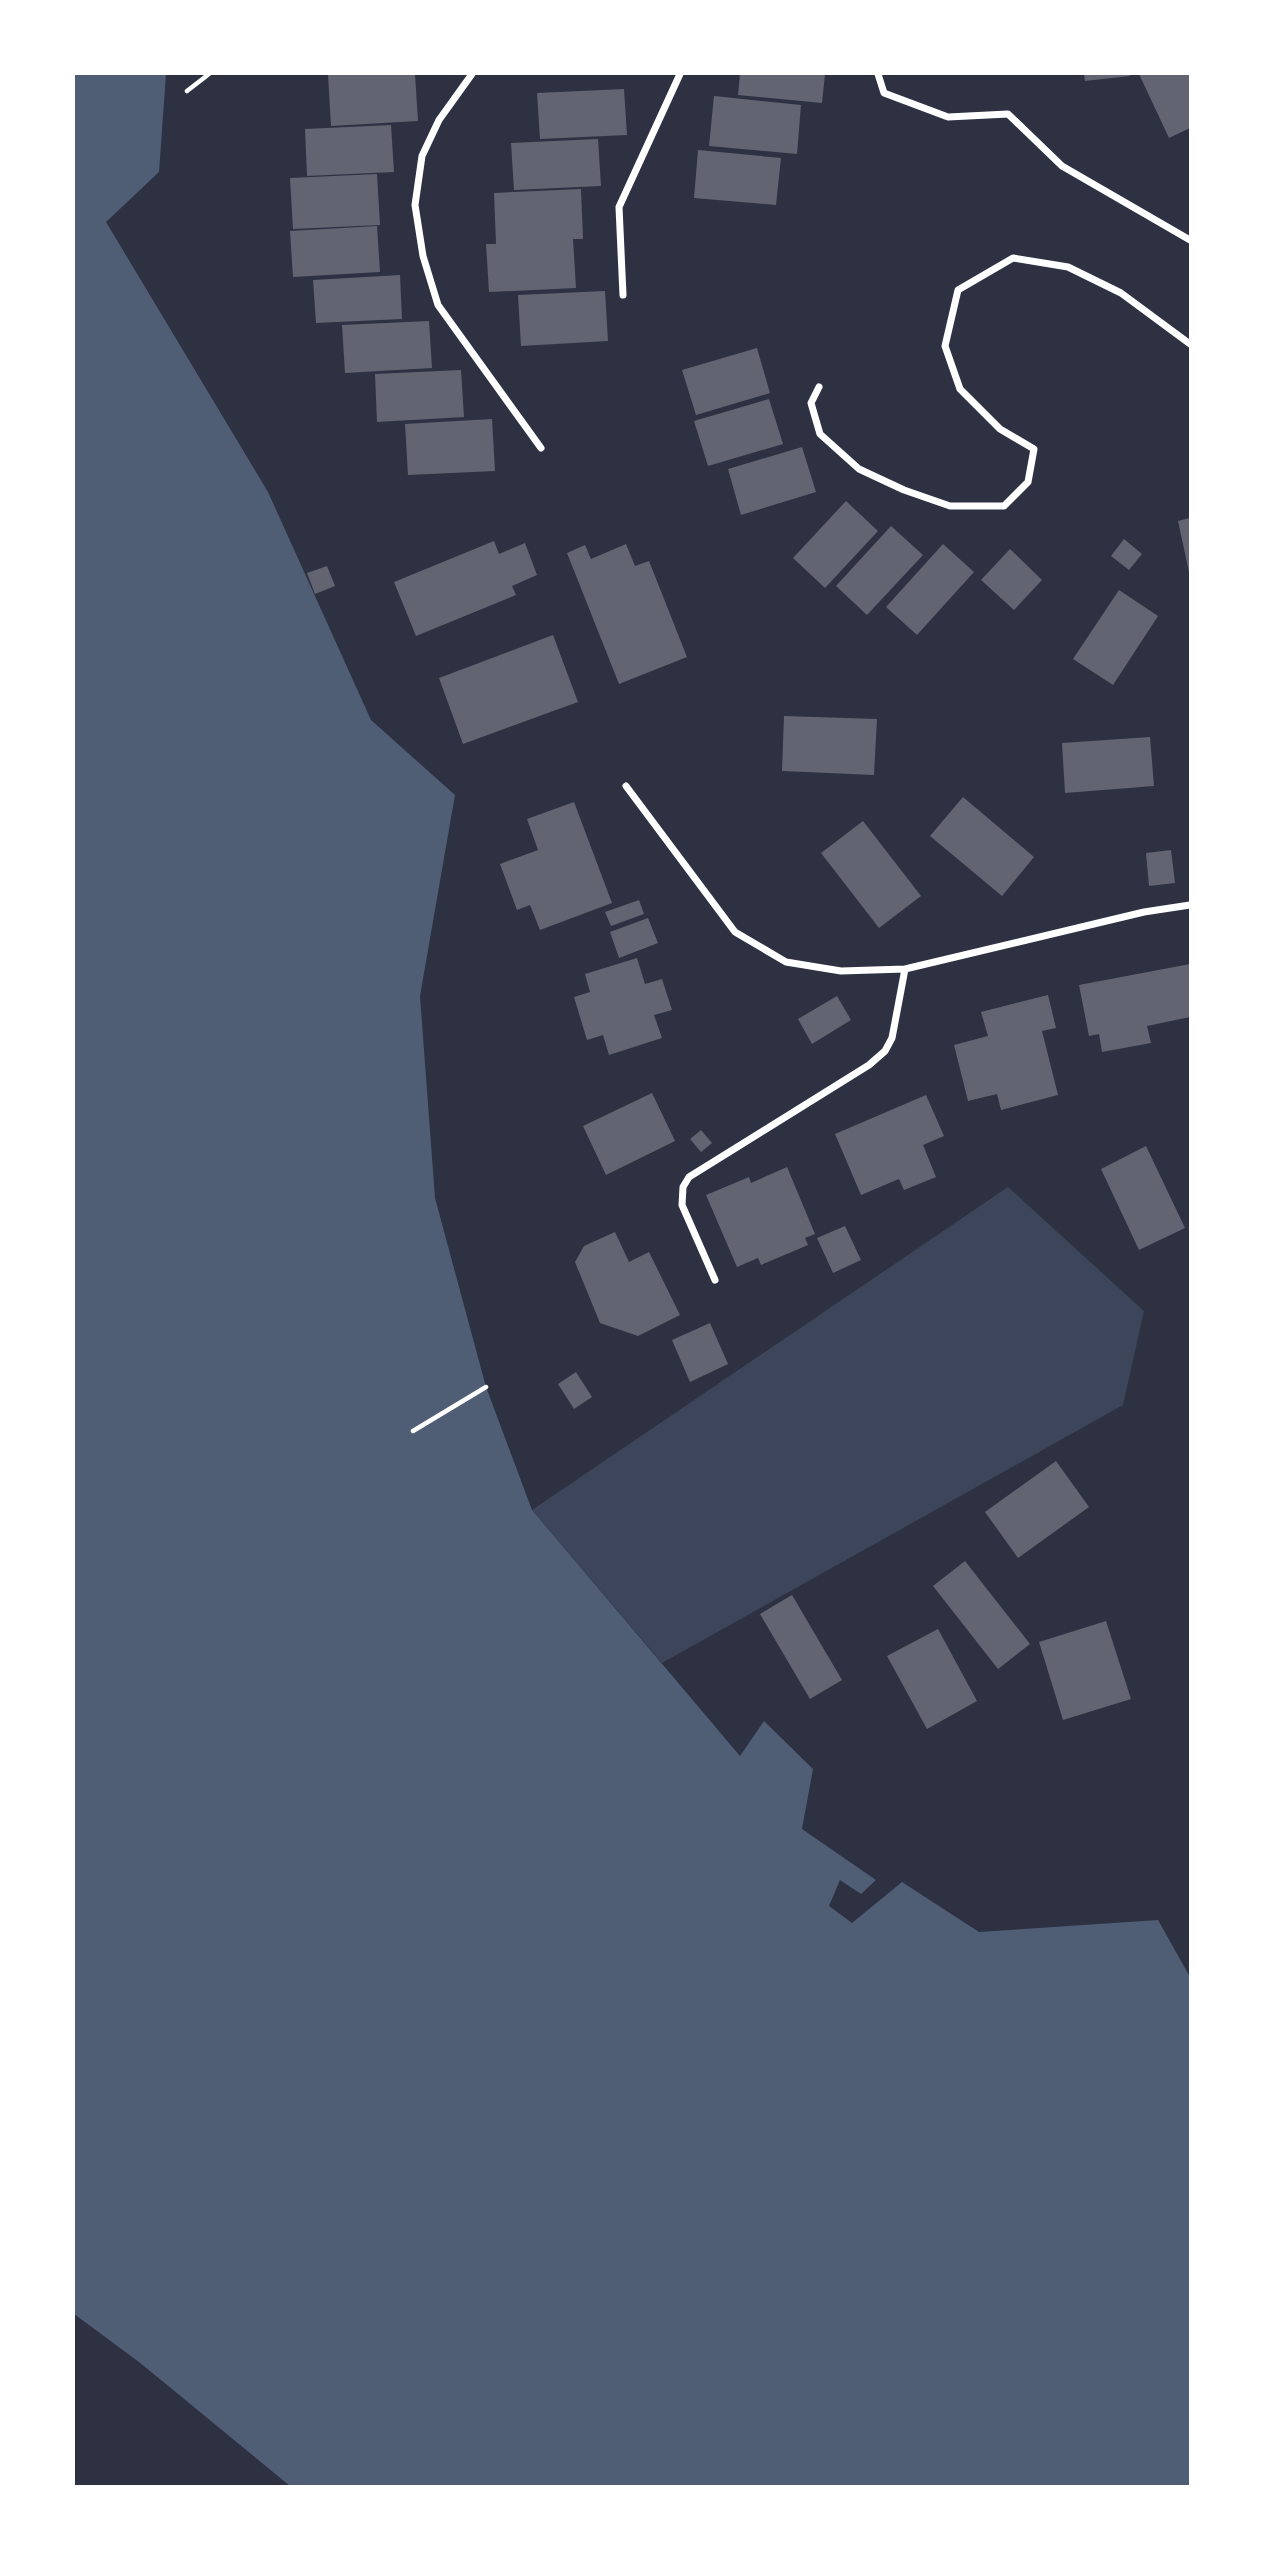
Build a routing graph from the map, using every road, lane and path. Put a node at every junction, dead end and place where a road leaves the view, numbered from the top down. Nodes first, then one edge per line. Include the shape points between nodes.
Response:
1 (209, 74) edge
2 (472, 74) edge
3 (680, 74) edge
4 (878, 74) edge
5 (187, 91) dead end
6 (1191, 240) edge
7 (623, 295) dead end
8 (1191, 344) edge
9 (819, 387) dead end
10 (541, 448) dead end
11 (626, 786) dead end
12 (1191, 905) edge
13 (905, 969) junction
14 (715, 1280) dead end
15 (486, 1387) dead end
16 (413, 1432) dead end

1 - 5 path
2 - 10 street via 439,120 422,156 415,205 423,256 438,305
3 - 7 street via 619,207
4 - 6 street via 884,93 948,117 1008,114 1062,166
8 - 9 street via 1121,293 1068,267 1013,258 958,290 945,345 960,389 1000,429 1034,449 1028,482 1004,506 950,506 859,469 820,434 811,403
11 - 13 street via 735,932 786,962 841,971
12 - 13 street
13 - 14 street via 892,1038 885,1051 689,1177 682,1205
15 - 16 path

